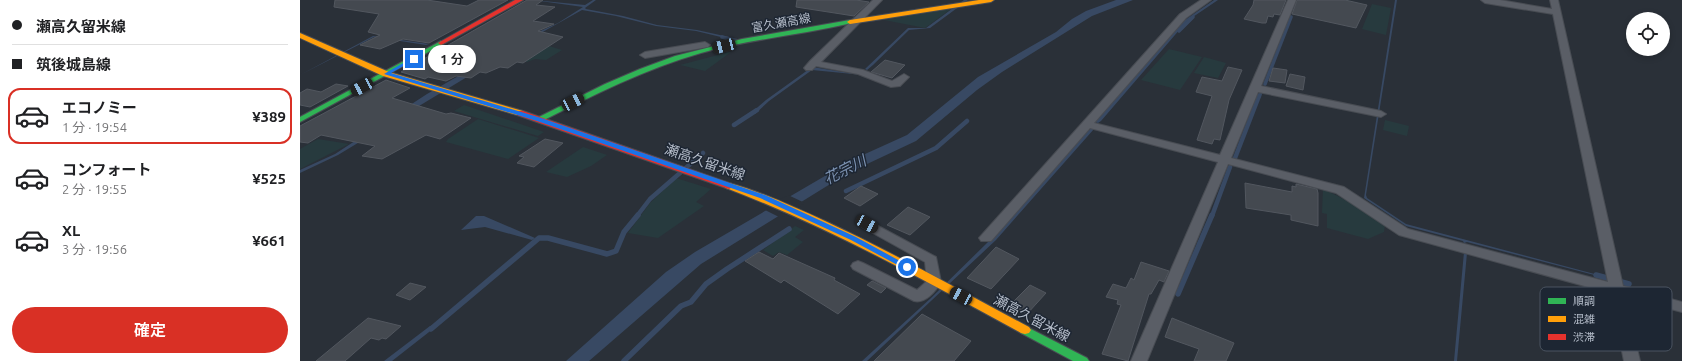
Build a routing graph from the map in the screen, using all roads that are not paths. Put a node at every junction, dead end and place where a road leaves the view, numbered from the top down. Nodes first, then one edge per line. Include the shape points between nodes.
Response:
1 (520, 0) edge
2 (878, 0) edge
3 (991, 0) edge
4 (1208, 0) edge
5 (1292, 0) edge
6 (1485, 0) edge
7 (1554, 0) edge
8 (1556, 12) junction
9 (857, 21) junction
10 (300, 35) edge
11 (705, 45) dead end
12 (644, 55) dead end
13 (386, 74) junction
14 (904, 77) dead end
15 (1255, 88) junction
16 (1381, 114) dead end
17 (300, 120) edge
18 (539, 120) junction
19 (1087, 124) junction
20 (1225, 159) junction
21 (867, 224) dead end
22 (986, 238) dead end
23 (858, 266) dead end
24 (934, 282) junction
25 (1606, 287) edge
26 (1616, 287) edge
27 (1672, 304) edge
28 (1682, 307) edge
29 (1630, 351) edge
30 (1083, 361) edge
31 (1139, 361) edge
32 (1632, 361) edge

1 - 13 main road
2 - 9 street
3 - 9 main road, 富久瀬高線
4 - 19 street via 1183,16
5 - 15 street
6 - 8 street
7 - 8 street
8 - 26 street
9 - 14 street via 811,66 860,72 891,84 896,84
9 - 18 main road, 富久瀬高線 via 697,53 645,70 585,96
10 - 13 main road, 瀬高久留米線
11 - 12 street
13 - 17 main road
13 - 18 main road, 瀬高久留米線
15 - 16 street
15 - 20 street
18 - 24 main road, 瀬高久留米線 via 772,201 854,238
19 - 20 street
19 - 22 street
20 - 25 street via 1340,190 1404,232
20 - 31 street
21 - 24 street via 931,260
23 - 24 street via 919,297
24 - 30 main road, 瀬高久留米線
27 - 28 street
29 - 32 street

